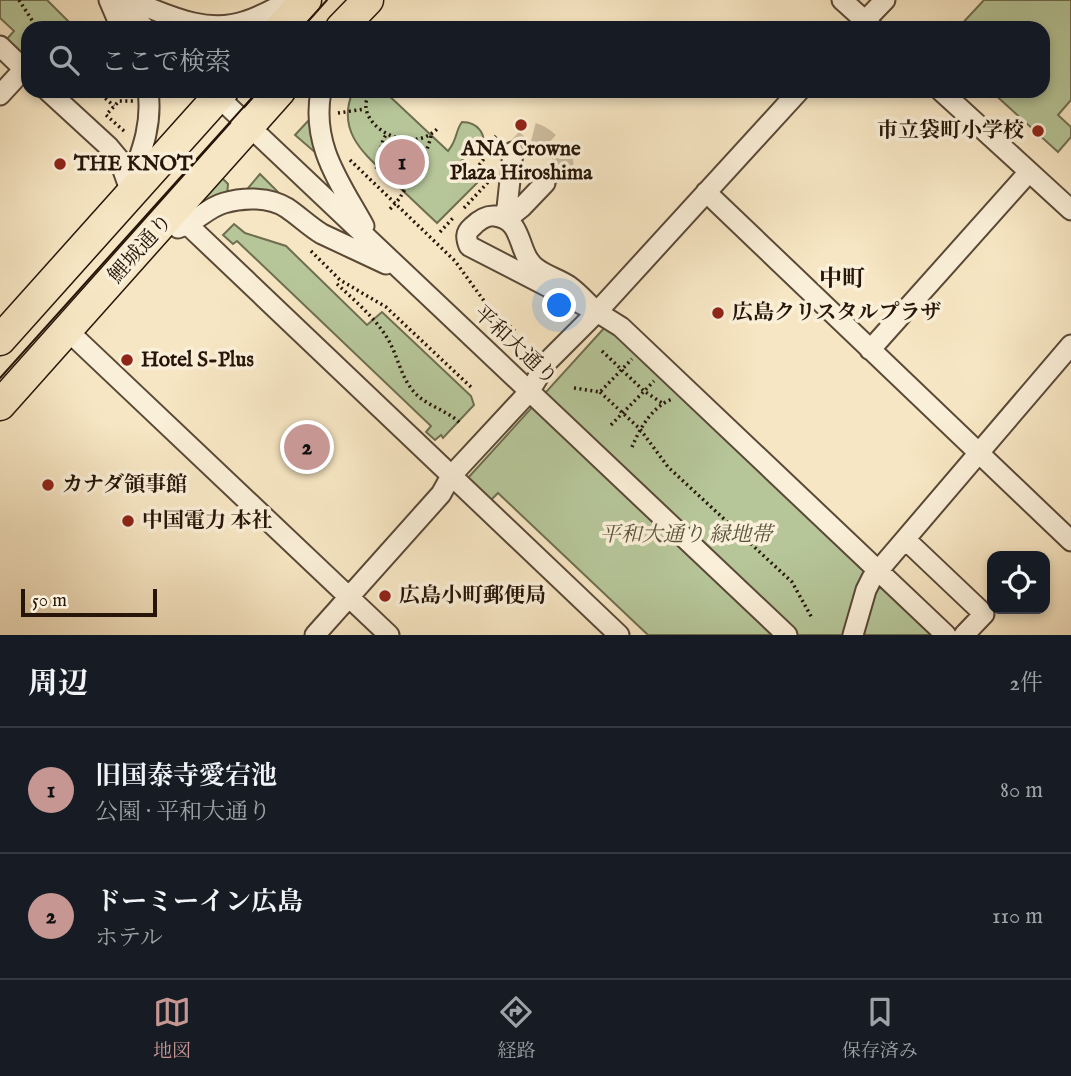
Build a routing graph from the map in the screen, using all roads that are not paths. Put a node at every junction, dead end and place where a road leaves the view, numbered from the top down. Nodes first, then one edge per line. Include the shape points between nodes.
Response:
1 (109, 0) edge
2 (116, 0) edge
3 (130, 0) edge
4 (369, 0) edge
5 (842, 0) edge
6 (885, 0) edge
7 (290, 6) edge
8 (118, 21) edge
9 (138, 21) edge
10 (187, 21) edge
11 (246, 21) edge
12 (348, 21) edge
13 (359, 21) edge
14 (861, 21) edge
15 (869, 21) edge
16 (0, 46) edge
17 (21, 66) edge
18 (21, 76) edge
19 (0, 95) edge
20 (56, 98) edge
21 (143, 98) edge
22 (213, 98) edge
23 (223, 98) edge
24 (274, 98) edge
25 (320, 98) edge
26 (793, 98) edge
27 (949, 98) edge
28 (250, 125) junction
29 (513, 152) dead end
30 (1029, 172) junction
31 (545, 183) tunnel mouth
32 (706, 192) junction
33 (126, 195) junction
34 (1071, 210) edge
35 (504, 218) junction
36 (188, 225) junction
37 (155, 234) junction
38 (375, 245) junction
39 (403, 272) junction
40 (597, 312) junction
41 (67, 330) junction
42 (0, 340) edge
43 (1071, 345) edge
44 (870, 350) junction
45 (529, 392) junction
46 (0, 405) edge
47 (979, 454) junction
48 (451, 476) junction
49 (906, 540) junction
50 (1071, 541) edge
51 (878, 571) junction
52 (349, 597) junction
53 (315, 635) edge
54 (389, 635) edge
55 (619, 635) edge
56 (787, 635) edge
57 (853, 635) edge
58 (946, 635) edge
59 (964, 635) edge

1 - 8 street
2 - 9 street
3 - 10 street
4 - 12 highway
4 - 13 street
5 - 14 street
6 - 15 street
7 - 11 street
16 - 17 street
18 - 19 street
20 - 33 street via 118,159
21 - 33 street via 151,110 148,135
22 - 33 highway, 鯉城通り
23 - 28 street, 平和大通り
24 - 28 highway, 鯉城通り
25 - 38 street via 321,142
26 - 32 street
27 - 30 street
28 - 37 highway, 鯉城通り
28 - 38 street, 平和大通り
29 - 35 street
30 - 34 street
30 - 44 street
31 - 35 street
32 - 40 street
32 - 44 street
33 - 42 highway, 鯉城通り
35 - 40 street via 513,224 527,259 569,286
35 - 40 street via 481,219 466,238 469,246
36 - 37 street
36 - 39 street via 226,202 270,201 319,232
36 - 48 street
37 - 41 highway, 鯉城通り
38 - 39 street, 平和大通り
39 - 45 street, 平和大通り
40 - 45 street via 548,361
40 - 51 street via 621,327
41 - 46 highway, 鯉城通り
41 - 52 street
43 - 47 street
44 - 47 street
45 - 48 street
45 - 56 street, 平和大通り
47 - 49 street
47 - 50 street
48 - 52 street via 441,494
48 - 55 street
49 - 51 street
49 - 59 street via 984,614
51 - 57 street via 866,590
51 - 58 street
52 - 53 street
52 - 54 street

